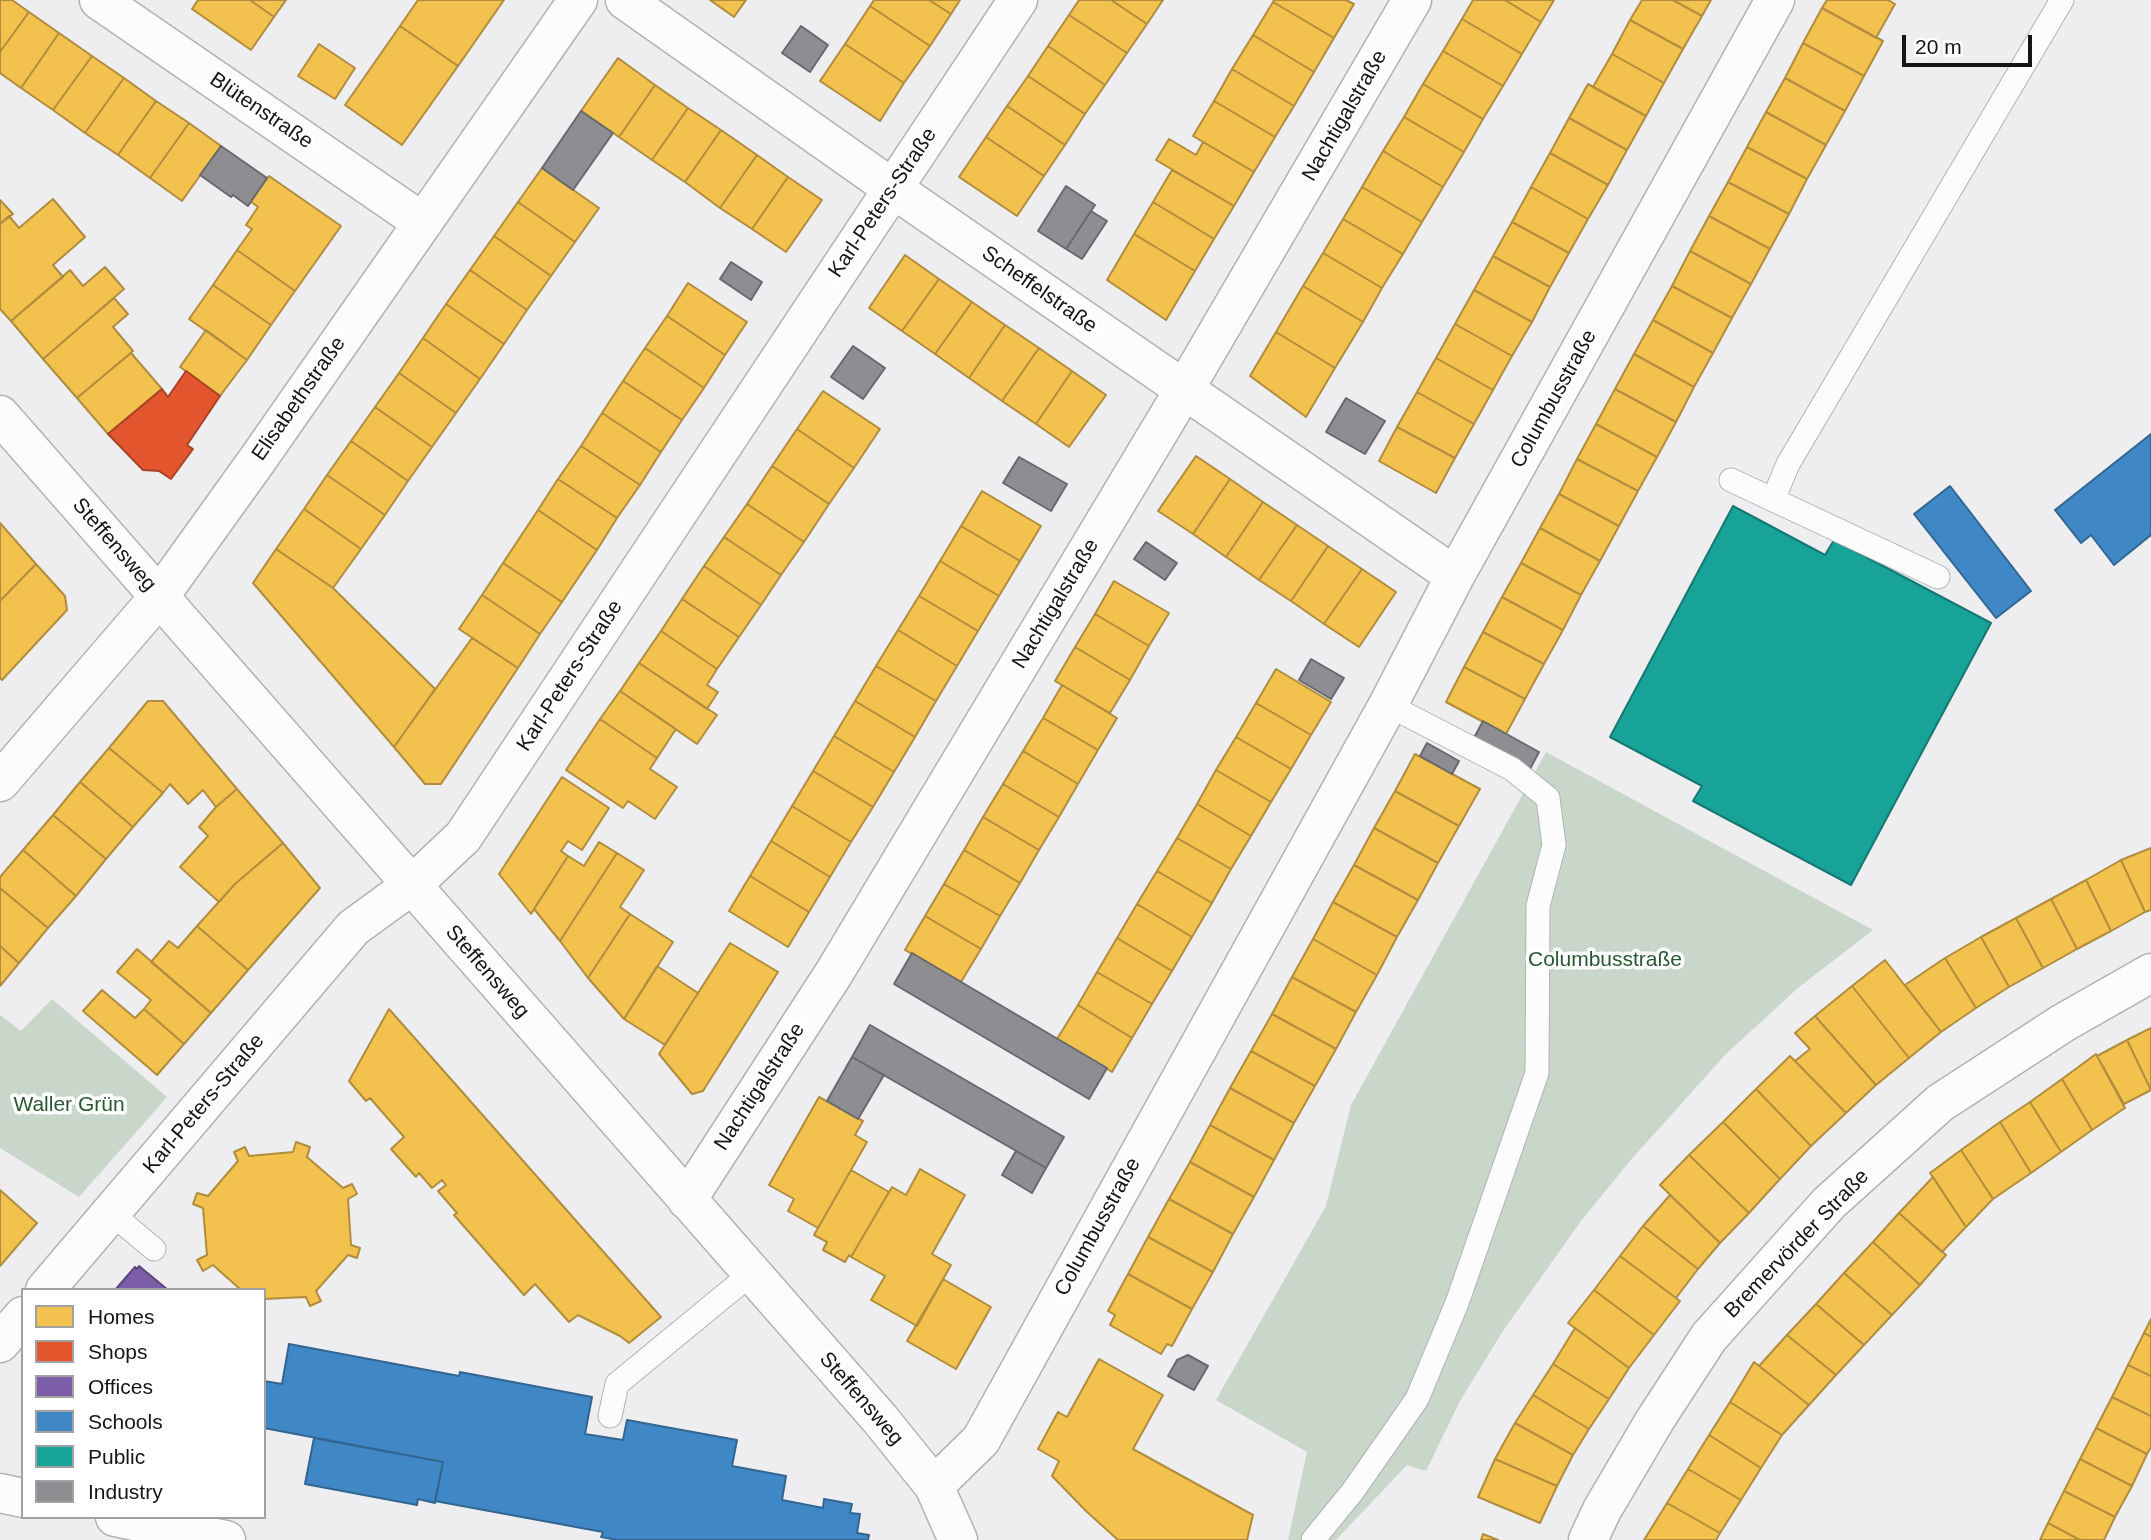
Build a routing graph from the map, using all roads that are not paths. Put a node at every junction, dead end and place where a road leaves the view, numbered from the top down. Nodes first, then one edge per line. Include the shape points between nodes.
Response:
1 (578, 0) edge
2 (625, 0) edge
3 (1018, 0) edge
4 (1412, 0) edge
5 (1775, 0) edge
6 (2062, 0) edge
7 (118, 5) edge
8 (892, 188) junction
9 (422, 222) junction
10 (1184, 390) junction
11 (0, 415) edge
12 (1731, 480) dead end
13 (1773, 500) junction
14 (1455, 576) junction
15 (1938, 577) dead end
16 (159, 597) junction
17 (1388, 705) junction
18 (0, 782) edge
19 (412, 885) junction
20 (2151, 974) edge
21 (687, 1200) junction
22 (111, 1213) junction
23 (154, 1249) dead end
24 (752, 1273) junction
25 (48, 1288) edge
26 (21, 1318) edge
27 (0, 1343) edge
28 (610, 1416) dead end
29 (934, 1486) junction
30 (0, 1493) edge
31 (21, 1498) edge
32 (124, 1519) edge
33 (217, 1539) edge
34 (958, 1540) edge
35 (1313, 1540) edge
36 (1588, 1540) edge

1 - 9 street, Elisabethstraße
2 - 8 street, Scheffelstraße
3 - 8 street, Karl-Peters-Straße
4 - 10 street, Nachtigalstraße
5 - 14 street, Columbusstraße
6 - 13 lane via 1788,464
7 - 9 street, Blütenstraße
8 - 10 street, Scheffelstraße
8 - 19 street, Karl-Peters-Straße via 463,837
9 - 16 street, Elisabethstraße
10 - 14 street, Scheffelstraße
10 - 21 street, Nachtigalstraße via 834,973
11 - 16 street, Steffensweg
12 - 13 lane
13 - 15 lane
14 - 17 street, Columbusstraße
16 - 18 street, Elisabethstraße
16 - 19 street, Steffensweg
17 - 29 street, Columbusstraße via 981,1440
17 - 35 lane via 1512,769 1548,798 1555,845 1538,906 1537,1073 1457,1303 1417,1399
19 - 21 street, Steffensweg
19 - 22 street, Karl-Peters-Straße via 353,928
20 - 36 street, Bremervörder Straße via 2063,1023 1940,1103 1829,1203 1709,1337 1655,1420
21 - 24 street, Steffensweg
22 - 23 lane
22 - 25 street, Karl-Peters-Straße
24 - 28 lane via 618,1384
24 - 29 street, Steffensweg
26 - 27 street
29 - 34 street, Steffensweg
30 - 31 street
32 - 33 street

